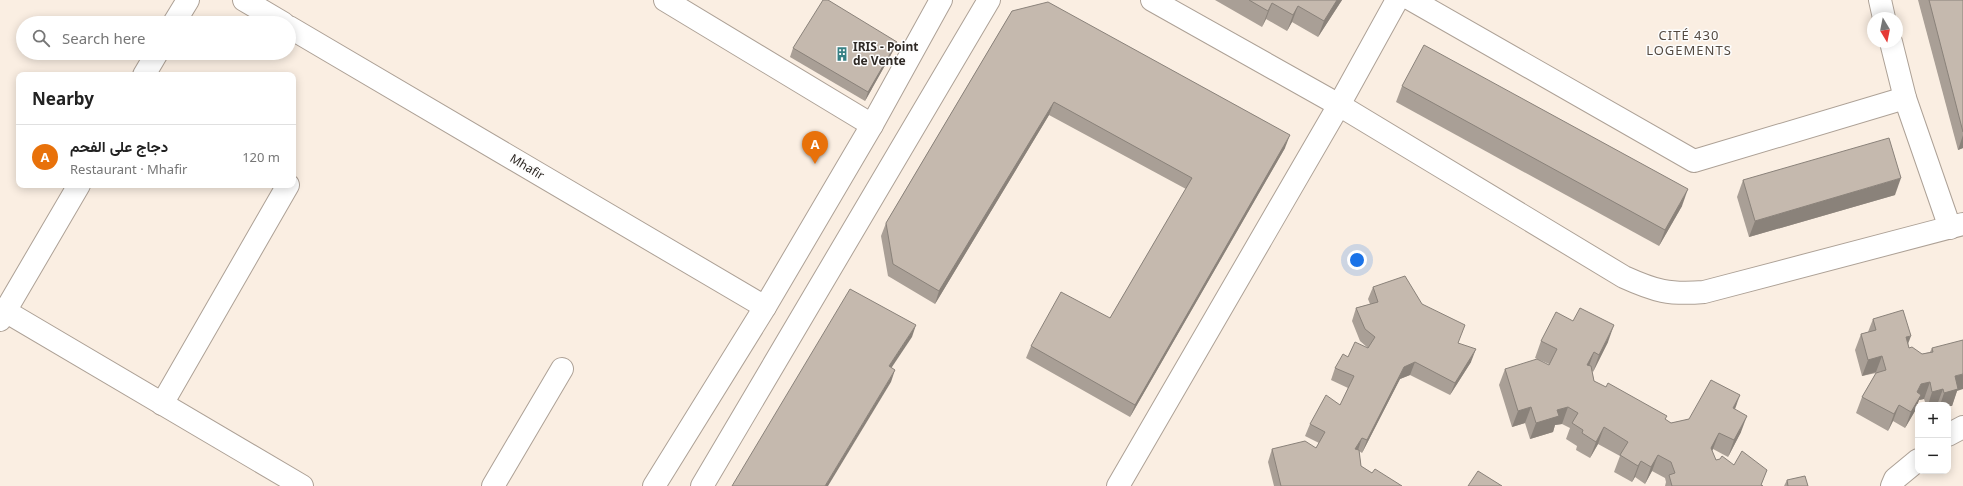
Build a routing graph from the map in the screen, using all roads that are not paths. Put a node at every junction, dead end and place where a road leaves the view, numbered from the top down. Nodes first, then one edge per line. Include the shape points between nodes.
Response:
1 (188, 0) edge
2 (244, 0) edge
3 (665, 0) edge
4 (941, 0) edge
5 (990, 0) edge
6 (1152, 0) edge
7 (1397, 0) edge
8 (1412, 0) edge
9 (1880, 0) edge
10 (1883, 12) edge
11 (178, 16) edge
12 (271, 16) edge
13 (296, 31) edge
14 (1892, 48) edge
15 (153, 60) edge
16 (146, 72) edge
17 (1905, 98) junction
18 (1340, 105) junction
19 (872, 125) junction
20 (77, 188) edge
21 (286, 188) edge
22 (1957, 226) edge
23 (764, 307) junction
24 (2, 315) edge
25 (562, 369) dead end
26 (162, 404) junction
27 (1963, 427) edge
28 (1951, 433) edge
29 (1915, 462) edge
30 (1127, 483) edge
31 (302, 486) edge
32 (493, 486) edge
33 (654, 486) edge
34 (702, 486) edge
35 (1892, 486) edge

1 - 11 street
2 - 12 street
3 - 19 street
4 - 19 street
5 - 34 street
6 - 18 street
7 - 18 street
8 - 17 street via 1694,161
9 - 10 street
13 - 23 street, Mhafir
14 - 17 street
15 - 16 street
17 - 22 street
18 - 22 street via 1624,277 1652,290 1682,294 1704,292
18 - 30 street
19 - 23 street
20 - 24 street
21 - 26 street
23 - 33 street
24 - 26 street
25 - 32 street
26 - 31 street
27 - 28 street
29 - 35 street via 1895,479

